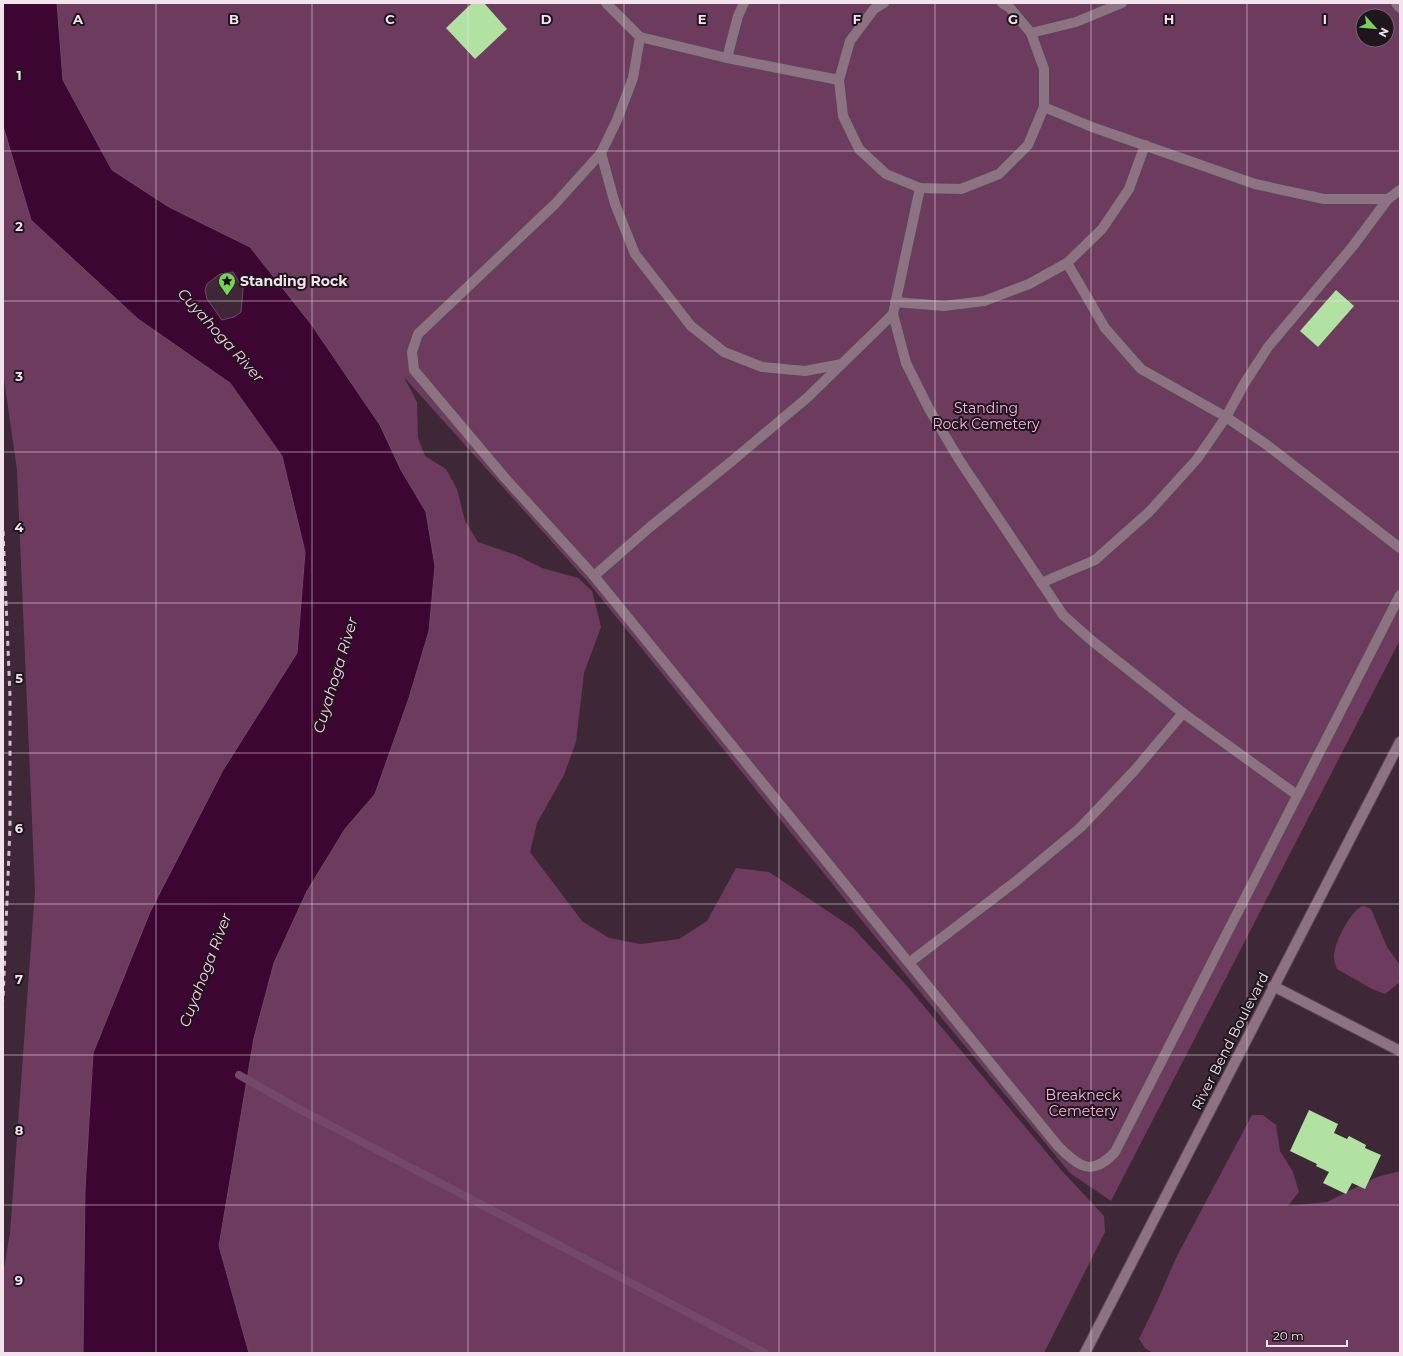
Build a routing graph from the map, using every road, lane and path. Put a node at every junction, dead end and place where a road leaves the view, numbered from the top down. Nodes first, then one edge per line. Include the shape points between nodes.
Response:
1 (606, 3) edge
2 (744, 3) edge
3 (884, 3) edge
4 (1002, 3) edge
5 (1122, 3) edge
6 (1396, 3) edge
7 (1400, 8) edge
8 (1031, 34) junction
9 (640, 37) junction
10 (727, 58) junction
11 (839, 80) junction
12 (1044, 107) junction
13 (1146, 145) junction
14 (601, 153) junction
15 (920, 188) junction
16 (1400, 190) edge
17 (1388, 199) junction
18 (1067, 263) junction
19 (895, 302) junction
20 (893, 314) junction
21 (842, 364) junction
22 (1226, 417) junction
23 (1400, 548) edge
24 (594, 576) junction
25 (1041, 583) junction
26 (1400, 595) edge
27 (1182, 712) junction
28 (1400, 742) edge
29 (1296, 795) junction
30 (910, 962) junction
31 (1273, 986) junction
32 (1400, 1051) edge
33 (1085, 1353) edge

1 - 9 street
2 - 10 street
3 - 11 street via 874,9 850,41
4 - 8 street via 1010,8
5 - 8 street via 1076,22
6 - 7 street
8 - 12 street via 1044,69
9 - 10 street
9 - 14 street via 633,78
10 - 11 street
11 - 15 street via 843,116 859,149 886,174
12 - 13 street
12 - 15 street via 1028,145 998,174 961,189
13 - 17 street via 1255,184 1324,199
13 - 18 street via 1125,196 1102,229
14 - 21 street via 615,204 635,254 690,326 724,352 762,367 805,371
14 - 24 street via 555,204 418,334 412,352 414,370 505,478
15 - 19 street
16 - 17 street
17 - 22 street via 1353,246 1268,347
18 - 19 street via 1029,284 984,301 944,306
18 - 22 street via 1105,328 1140,369
19 - 20 street
20 - 21 street
20 - 25 street via 906,363 929,409 960,461
21 - 24 street via 808,397
22 - 23 street via 1267,445
22 - 25 street via 1197,459 1149,512 1095,560
24 - 30 street
25 - 27 street via 1063,615
26 - 29 street
27 - 29 street
27 - 30 street via 1134,771 1081,827 1015,882
28 - 31 street, River Bend Boulevard
29 - 30 street via 1115,1152 1107,1162 1095,1167 1083,1167 1058,1146
31 - 32 street
31 - 33 street, River Bend Boulevard

